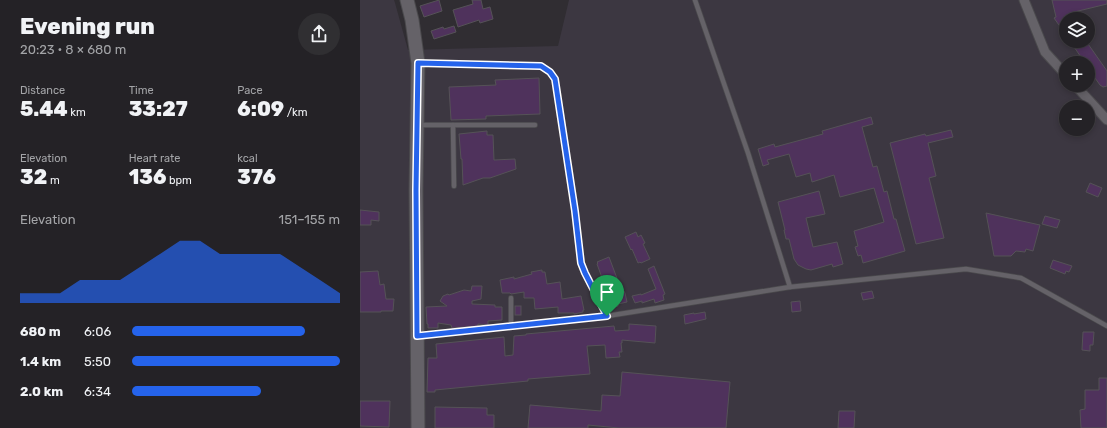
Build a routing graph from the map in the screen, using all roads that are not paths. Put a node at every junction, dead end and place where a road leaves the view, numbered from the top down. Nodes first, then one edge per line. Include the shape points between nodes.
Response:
1 (407, 0) edge
2 (695, 0) edge
3 (1024, 0) edge
4 (418, 63) junction
5 (1059, 67) edge
6 (1081, 92) edge
7 (1107, 120) edge
8 (417, 125) junction
9 (453, 125) junction
10 (535, 126) dead end
11 (454, 186) dead end
12 (790, 287) junction
13 (511, 298) dead end
14 (607, 316) junction
15 (511, 326) junction
16 (1107, 326) edge
17 (417, 336) junction
18 (418, 428) edge

1 - 4 main road
2 - 12 lane via 748,153
3 - 5 street via 1045,52
4 - 8 main road
4 - 14 lane via 541,66 550,72 555,79 581,263
6 - 7 street
8 - 9 lane
8 - 17 main road
9 - 10 lane
9 - 11 lane
12 - 14 lane
12 - 16 lane via 966,269 1021,278
13 - 15 lane
14 - 15 lane
15 - 17 lane
17 - 18 main road

